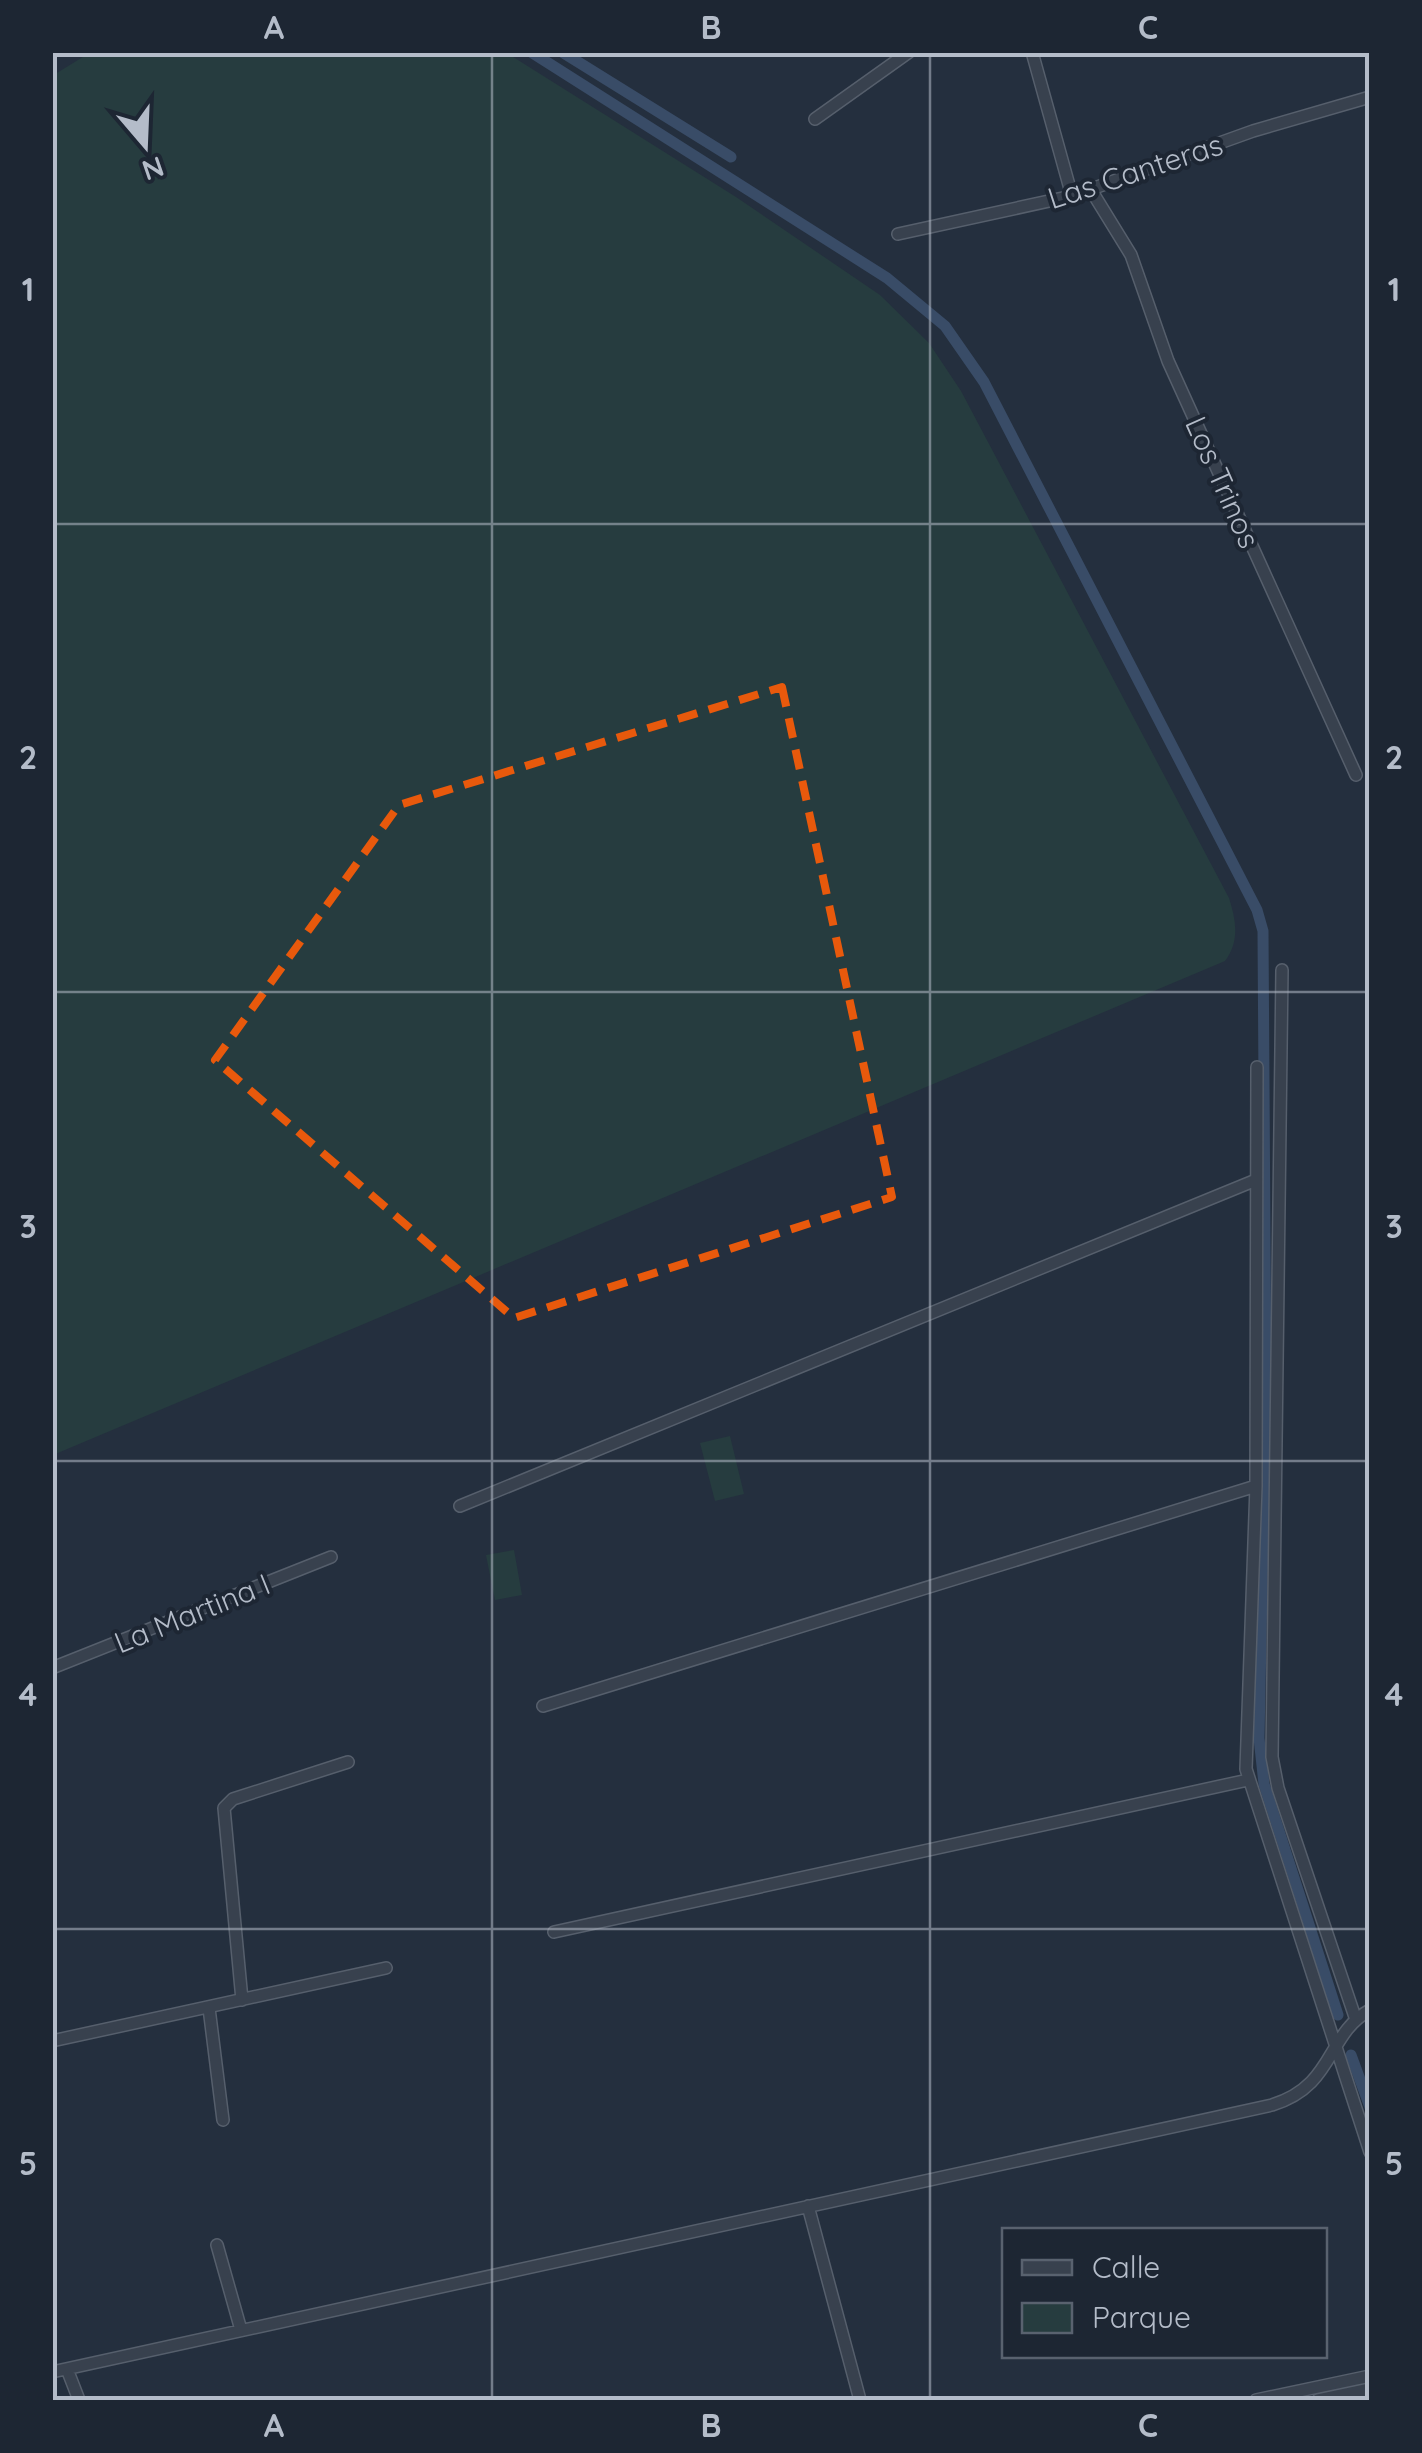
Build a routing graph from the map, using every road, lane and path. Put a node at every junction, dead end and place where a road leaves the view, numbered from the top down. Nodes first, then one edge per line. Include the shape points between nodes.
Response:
1 (908, 52) edge
2 (1032, 52) edge
3 (1370, 97) edge
4 (814, 120) dead end
5 (1091, 190) junction
6 (1072, 196) junction
7 (898, 234) dead end
8 (1356, 775) dead end
9 (1282, 970) dead end
10 (1257, 1067) dead end
11 (1256, 1180) junction
12 (1256, 1486) junction
13 (460, 1506) dead end
14 (331, 1557) dead end
15 (52, 1668) edge
16 (542, 1706) dead end
17 (348, 1762) dead end
18 (1248, 1780) junction
19 (554, 1932) dead end
20 (386, 1968) dead end
21 (242, 2000) junction
22 (209, 2008) junction
23 (1370, 2010) edge
24 (1356, 2020) junction
25 (52, 2042) edge
26 (1335, 2053) junction
27 (222, 2120) dead end
28 (1370, 2152) edge
29 (808, 2206) junction
30 (217, 2245) dead end
31 (241, 2330) junction
32 (67, 2369) junction
33 (52, 2372) edge
34 (1370, 2376) edge
35 (1370, 2390) edge
36 (79, 2400) edge
37 (860, 2400) edge
38 (1256, 2400) edge
39 (1318, 2400) edge

1 - 4 street
2 - 6 street
3 - 5 street, Las Canteras
5 - 6 street, Las Canteras
5 - 8 street, Los Trinos via 1131,255 1168,361
6 - 7 street, Las Canteras
9 - 24 street via 1272,1757
10 - 11 street
11 - 12 street
11 - 13 street
12 - 16 street
12 - 18 street
14 - 15 street, La Martina I
17 - 21 street via 232,1799 224,1808
18 - 19 street
18 - 26 street
20 - 21 street
21 - 22 street
22 - 25 street
22 - 27 street
23 - 24 street
24 - 26 street
26 - 28 street
26 - 29 street via 1308,2086 1272,2105
29 - 31 street
29 - 37 street
30 - 31 street
31 - 32 street
32 - 33 street
32 - 36 street
34 - 38 street
35 - 39 street

